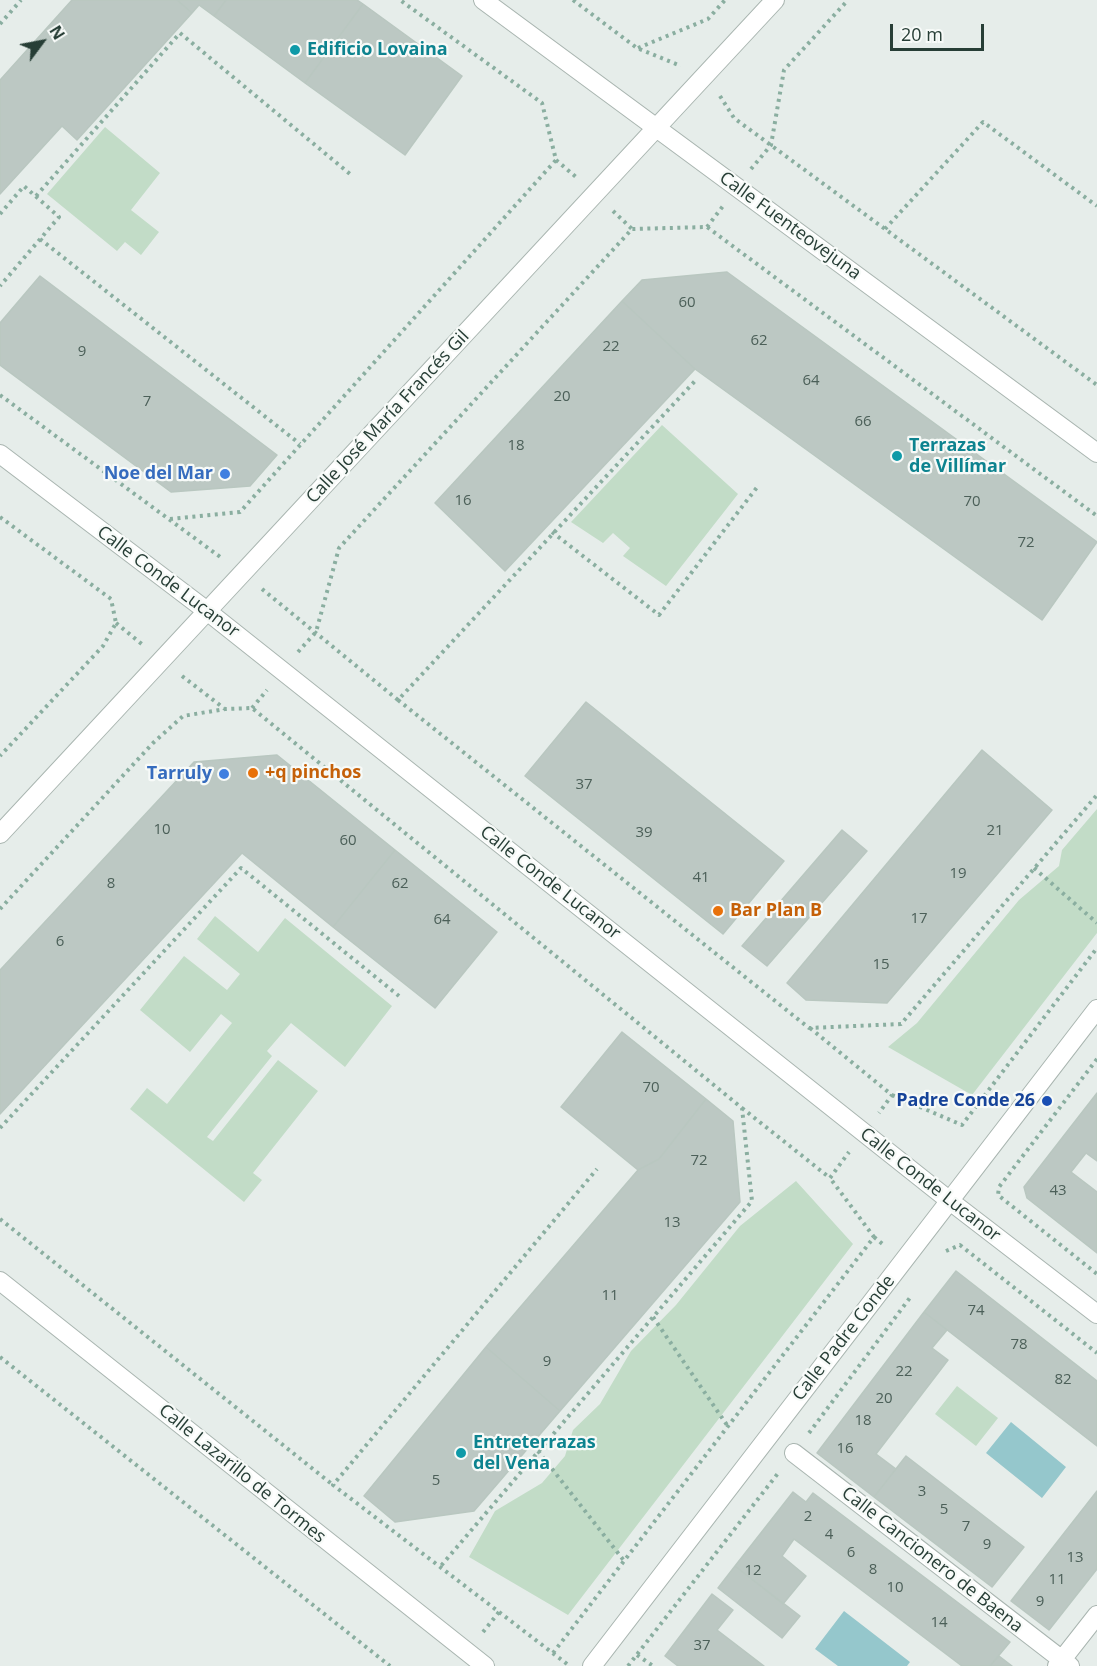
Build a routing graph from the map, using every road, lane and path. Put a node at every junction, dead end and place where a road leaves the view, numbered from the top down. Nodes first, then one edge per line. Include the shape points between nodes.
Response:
1 (21, 0) edge
2 (400, 0) edge
3 (483, 0) edge
4 (573, 0) edge
5 (725, 0) edge
6 (775, 0) edge
7 (848, 0) edge
8 (0, 24) edge
9 (638, 48) junction
10 (702, 79) junction
11 (657, 127) junction
12 (771, 145) junction
13 (350, 174) dead end
14 (36, 196) junction
15 (1097, 206) edge
16 (0, 214) edge
17 (885, 229) junction
18 (40, 239) junction
19 (0, 286) edge
20 (694, 381) dead end
21 (1097, 385) edge
22 (0, 395) edge
23 (300, 444) junction
24 (1097, 453) edge
25 (0, 454) edge
26 (758, 486) dead end
27 (1097, 516) edge
28 (0, 517) edge
29 (170, 519) junction
30 (552, 532) junction
31 (242, 574) junction
32 (207, 610) junction
33 (316, 632) junction
34 (398, 700) junction
35 (0, 756) edge
36 (1097, 795) edge
37 (0, 834) edge
38 (1035, 868) junction
39 (0, 909) edge
40 (1097, 923) edge
41 (1097, 948) edge
42 (399, 996) dead end
43 (1097, 1009) edge
44 (1097, 1059) edge
45 (892, 1095) dead end
46 (0, 1128) edge
47 (597, 1169) dead end
48 (830, 1178) dead end
49 (950, 1201) junction
50 (0, 1220) edge
51 (942, 1256) dead end
52 (1097, 1274) edge
53 (0, 1281) edge
54 (919, 1287) dead end
55 (1097, 1314) edge
56 (653, 1317) junction
57 (1097, 1353) edge
58 (0, 1358) edge
59 (729, 1428) junction
60 (538, 1451) junction
61 (794, 1454) junction
62 (333, 1485) junction
63 (625, 1562) junction
64 (440, 1567) junction
65 (1097, 1615) edge
66 (553, 1654) junction
67 (637, 1654) junction
68 (1063, 1664) edge
69 (390, 1666) edge
70 (485, 1666) edge
71 (570, 1666) edge
72 (592, 1666) edge
73 (628, 1666) edge
74 (653, 1666) edge

1 - 8 path
2 - 23 path via 542,103 556,160
3 - 11 street, Calle Fuenteovejuna
4 - 9 path
5 - 9 path via 708,19
6 - 10 street, Calle José María Francés Gil
7 - 12 path via 784,70
9 - 10 path
10 - 11 street, Calle José María Francés Gil
10 - 12 path via 720,96 734,118
11 - 24 street, Calle Fuenteovejuna
11 - 31 street, Calle José María Francés Gil
12 - 17 path
13 - 14 path via 180,33
14 - 16 path via 24,186
14 - 18 path via 59,217
15 - 17 path via 982,122
17 - 21 path
18 - 19 path
18 - 23 path
20 - 30 path
22 - 29 path
23 - 29 path via 240,512
25 - 32 street, Calle Conde Lucanor
26 - 30 path via 658,615
27 - 33 path via 707,227 633,229 339,548
28 - 35 path via 111,599 116,623 103,646
29 - 31 path
30 - 34 path
31 - 32 street, Calle José María Francés Gil
31 - 33 path
32 - 37 street, Calle José María Francés Gil
32 - 49 street, Calle Conde Lucanor
33 - 34 path
34 - 38 path via 809,1028 901,1024
36 - 38 path
38 - 40 path
39 - 56 path via 153,743 183,716 252,708 742,1108 752,1201
41 - 45 path via 962,1125
42 - 46 path via 241,868
43 - 49 street, Calle Padre Conde
44 - 52 path via 999,1187 998,1195
47 - 62 path
48 - 59 path via 874,1238
49 - 55 street, Calle Conde Lucanor
49 - 72 street, Calle Padre Conde
50 - 62 path
51 - 57 path via 948,1248 960,1245
53 - 70 street, Calle Lazarillo de Tormes
54 - 61 path
56 - 59 path
56 - 60 path
58 - 69 path
59 - 63 path
60 - 63 path
60 - 64 path
61 - 67 path
61 - 68 street, Calle Cancionero de Baena
62 - 64 path
63 - 66 path
64 - 66 path
65 - 68 street
66 - 71 path
67 - 73 path
67 - 74 path

